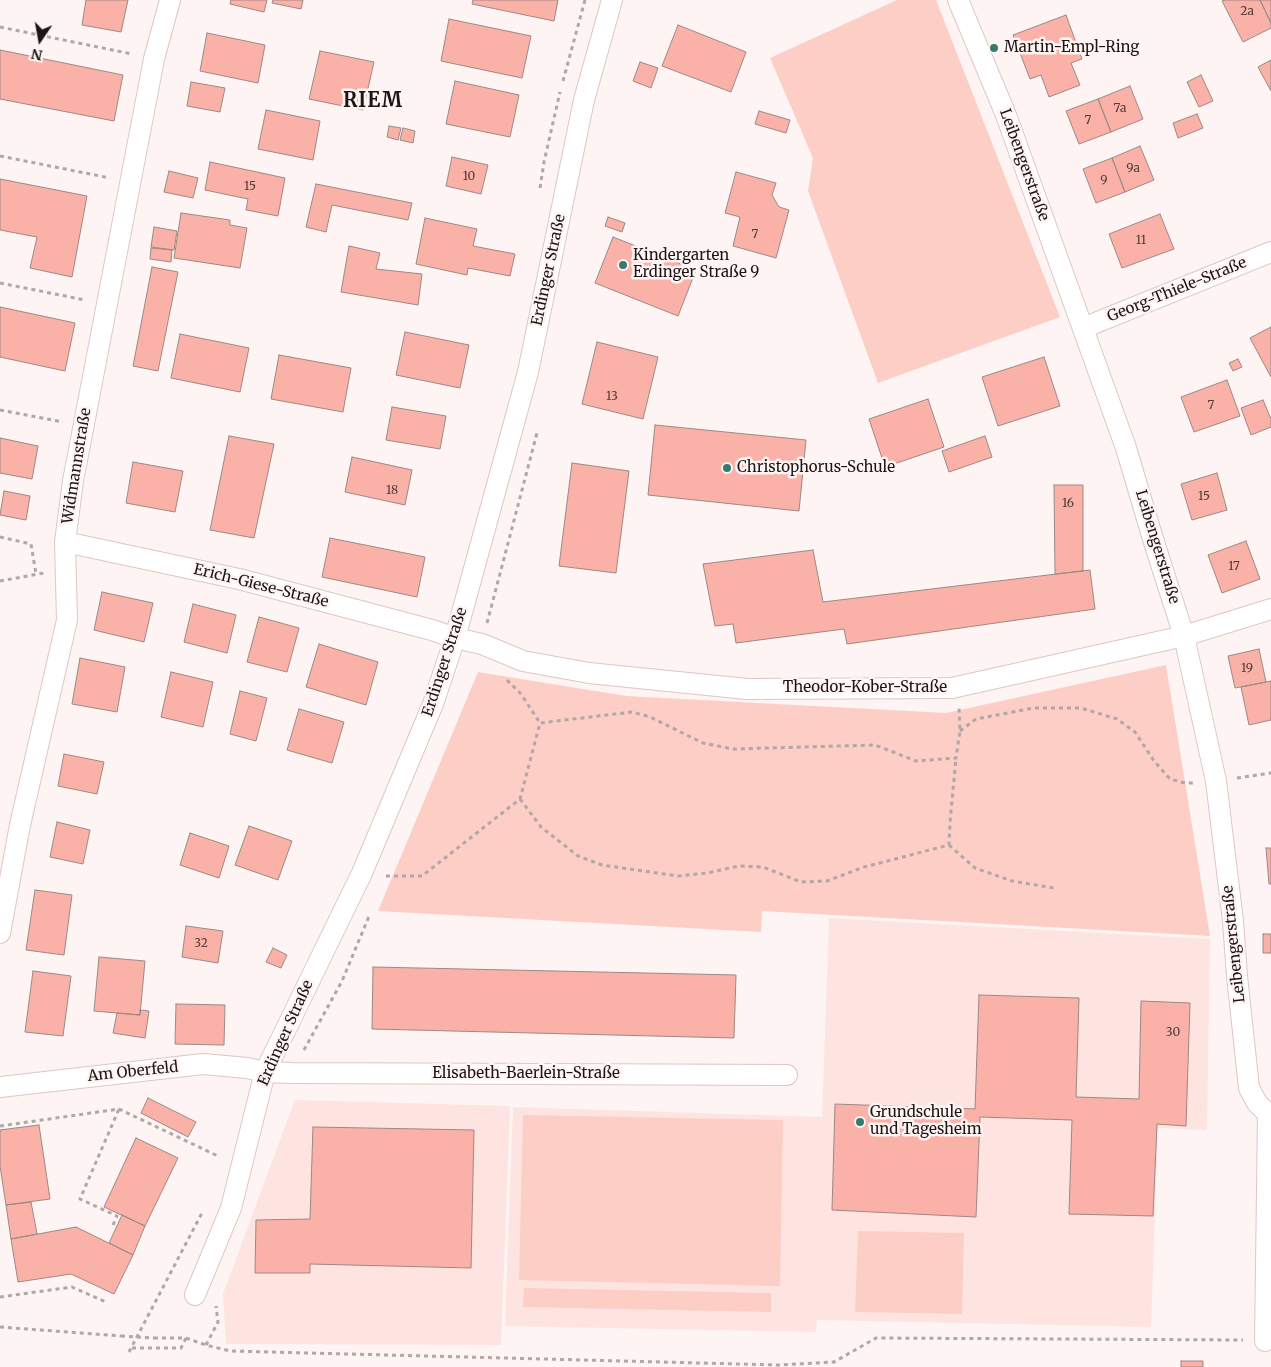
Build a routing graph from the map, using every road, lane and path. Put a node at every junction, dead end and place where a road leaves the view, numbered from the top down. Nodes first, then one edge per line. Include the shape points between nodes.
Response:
1 (170, 0) edge
2 (585, 0) edge
3 (612, 0) edge
4 (958, 0) edge
5 (0, 27) edge
6 (154, 59) junction
7 (0, 156) edge
8 (130, 182) junction
9 (540, 191) dead end
10 (1271, 252) edge
11 (0, 283) edge
12 (106, 305) junction
13 (1083, 328) junction
14 (0, 410) edge
15 (83, 426) junction
16 (0, 537) edge
17 (65, 542) junction
18 (65, 569) junction
19 (36, 574) junction
20 (0, 580) edge
21 (1271, 609) edge
22 (1184, 636) junction
23 (455, 638) junction
24 (501, 675) dead end
25 (958, 686) junction
26 (540, 723) junction
27 (960, 731) junction
28 (956, 758) junction
29 (1271, 773) edge
30 (1216, 781) junction
31 (520, 799) junction
32 (949, 845) junction
33 (386, 876) dead end
34 (1054, 888) dead end
35 (0, 933) edge
36 (265, 1072) junction
37 (787, 1075) dead end
38 (0, 1087) edge
39 (119, 1109) junction
40 (1270, 1114) edge
41 (0, 1126) edge
42 (226, 1160) dead end
43 (205, 1207) dead end
44 (113, 1225) dead end
45 (0, 1296) edge
46 (205, 1297) joint
47 (106, 1302) dead end
48 (0, 1327) edge
49 (186, 1338) junction
50 (1265, 1340) joint
51 (206, 1345) junction

1 - 6 street, Widmannstraße
2 - 9 path via 559,96
3 - 23 street, Erdinger Straße via 584,100 528,372
4 - 13 street, Leibengerstraße via 1006,115
5 - 6 path
6 - 8 street, Widmannstraße
7 - 8 path
8 - 12 street, Widmannstraße
10 - 13 street, Georg-Thiele-Straße
11 - 12 path
12 - 15 street, Widmannstraße
13 - 22 street, Leibengerstraße via 1126,448
14 - 15 path
15 - 17 street, Widmannstraße
16 - 19 path via 31,544
17 - 18 street, Widmannstraße
17 - 23 street, Erich-Giese-Straße via 239,578
18 - 19 path
18 - 35 street, Widmannstraße via 67,620 20,825
19 - 20 path
21 - 22 street, Theodor-Kober-Straße
22 - 25 street, Theodor-Kober-Straße
22 - 30 street, Leibengerstraße
23 - 25 street, Theodor-Kober-Straße via 482,644 522,660 589,673 747,689
23 - 36 street, Erdinger Straße via 433,704 362,873
24 - 26 path via 521,694
25 - 27 path
26 - 28 path via 632,712 650,716 703,743 733,749 875,745 916,762
26 - 31 path
27 - 28 path
27 - 30 path via 976,719 996,715 1034,708 1081,708 1117,719 1135,732 1170,779 1185,783
28 - 32 path
29 - 30 path
30 - 40 street, Leibengerstraße via 1249,1088
31 - 32 path via 541,827 578,856 602,865 678,876 739,866 763,867 801,882 827,881 864,867
31 - 33 path via 422,876
32 - 34 path via 975,868 1012,881
36 - 37 street, Elisabeth-Baerlein-Straße
36 - 38 street, Am Oberfeld via 202,1064
36 - 46 street, Erdinger Straße
39 - 41 path
39 - 42 path
39 - 44 path via 80,1200 116,1216
40 - 50 street
43 - 49 path via 130,1350 181,1348
45 - 47 path via 72,1287
46 - 51 path via 218,1322
48 - 49 path, bridge
49 - 51 path
50 - 51 path via 876,1338 834,1362 780,1365 230,1351

